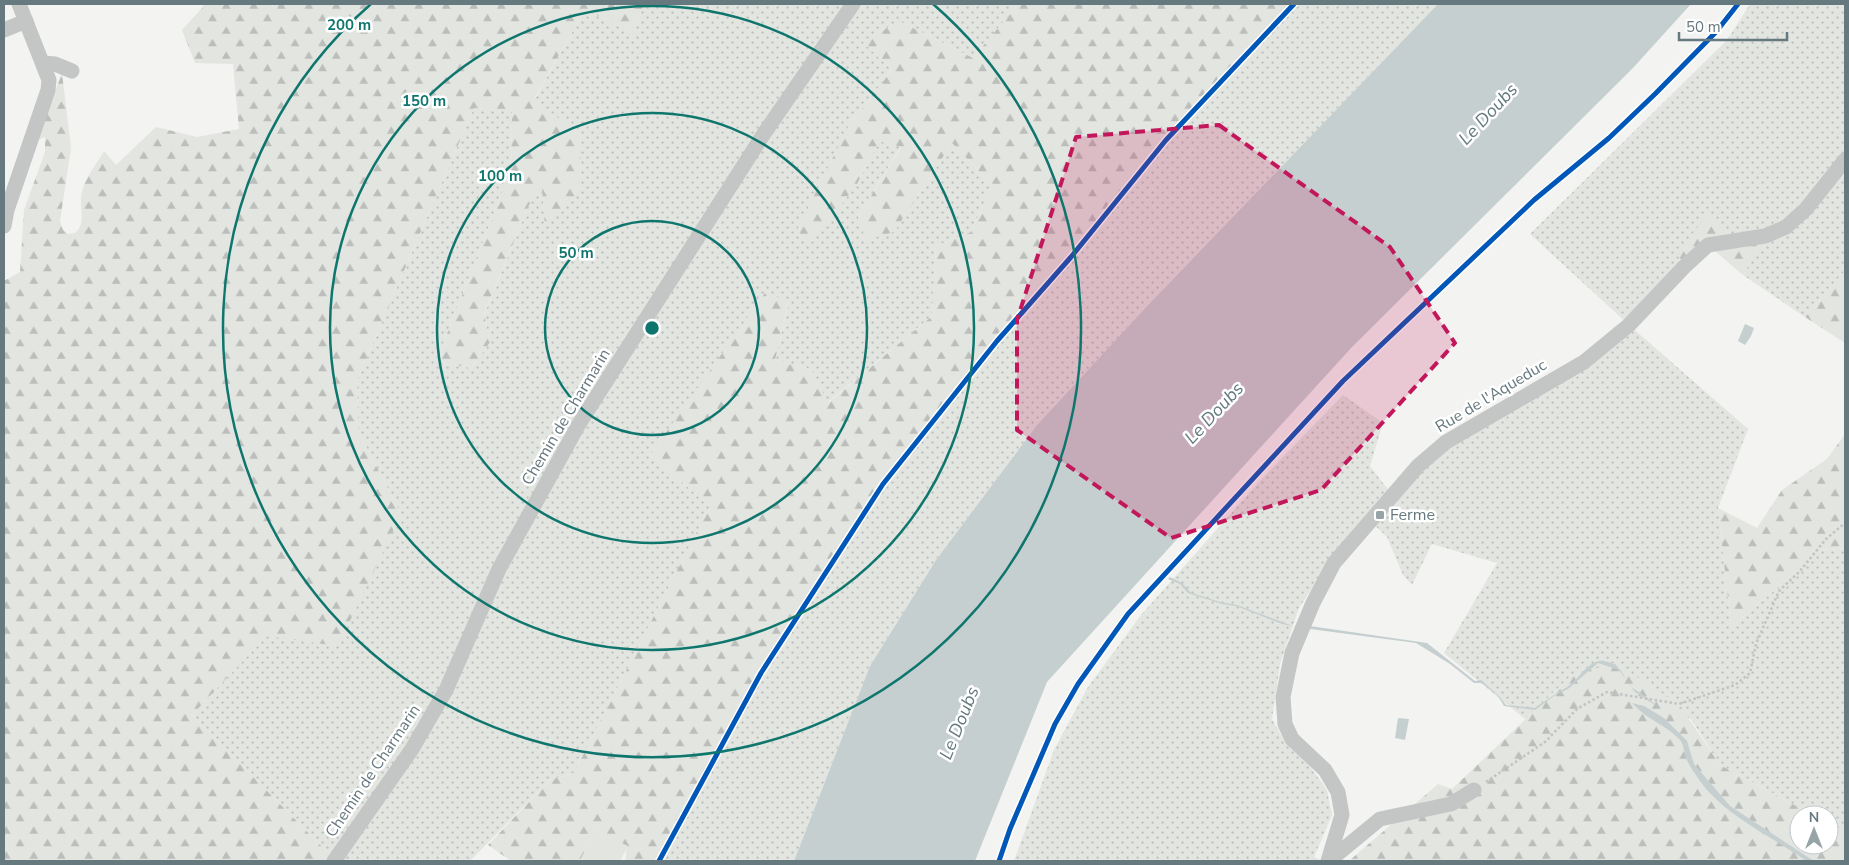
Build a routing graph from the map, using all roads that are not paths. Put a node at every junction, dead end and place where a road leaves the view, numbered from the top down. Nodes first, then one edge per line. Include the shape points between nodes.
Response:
1 (20, 4) edge
2 (853, 4) edge
3 (26, 21) junction
4 (4, 30) edge
5 (44, 63) junction
6 (72, 71) dead end
7 (1845, 160) edge
8 (4, 226) edge
9 (1474, 790) road end
10 (337, 859) edge
11 (1328, 861) edge

1 - 3 street
2 - 10 street, Chemin de Charmarin via 763,135 580,424 499,570 441,698 412,749
3 - 4 street
3 - 5 street
5 - 6 street
5 - 8 street via 48,90 6,210
7 - 11 street, Rue de l'Aqueduc via 1806,209 1786,227 1765,236 1708,245 1629,325 1584,362 1446,442 1418,466 1334,563 1292,653 1283,697 1285,724 1292,739 1325,770 1338,792 1342,815
9 - 11 street via 1451,804 1380,819

